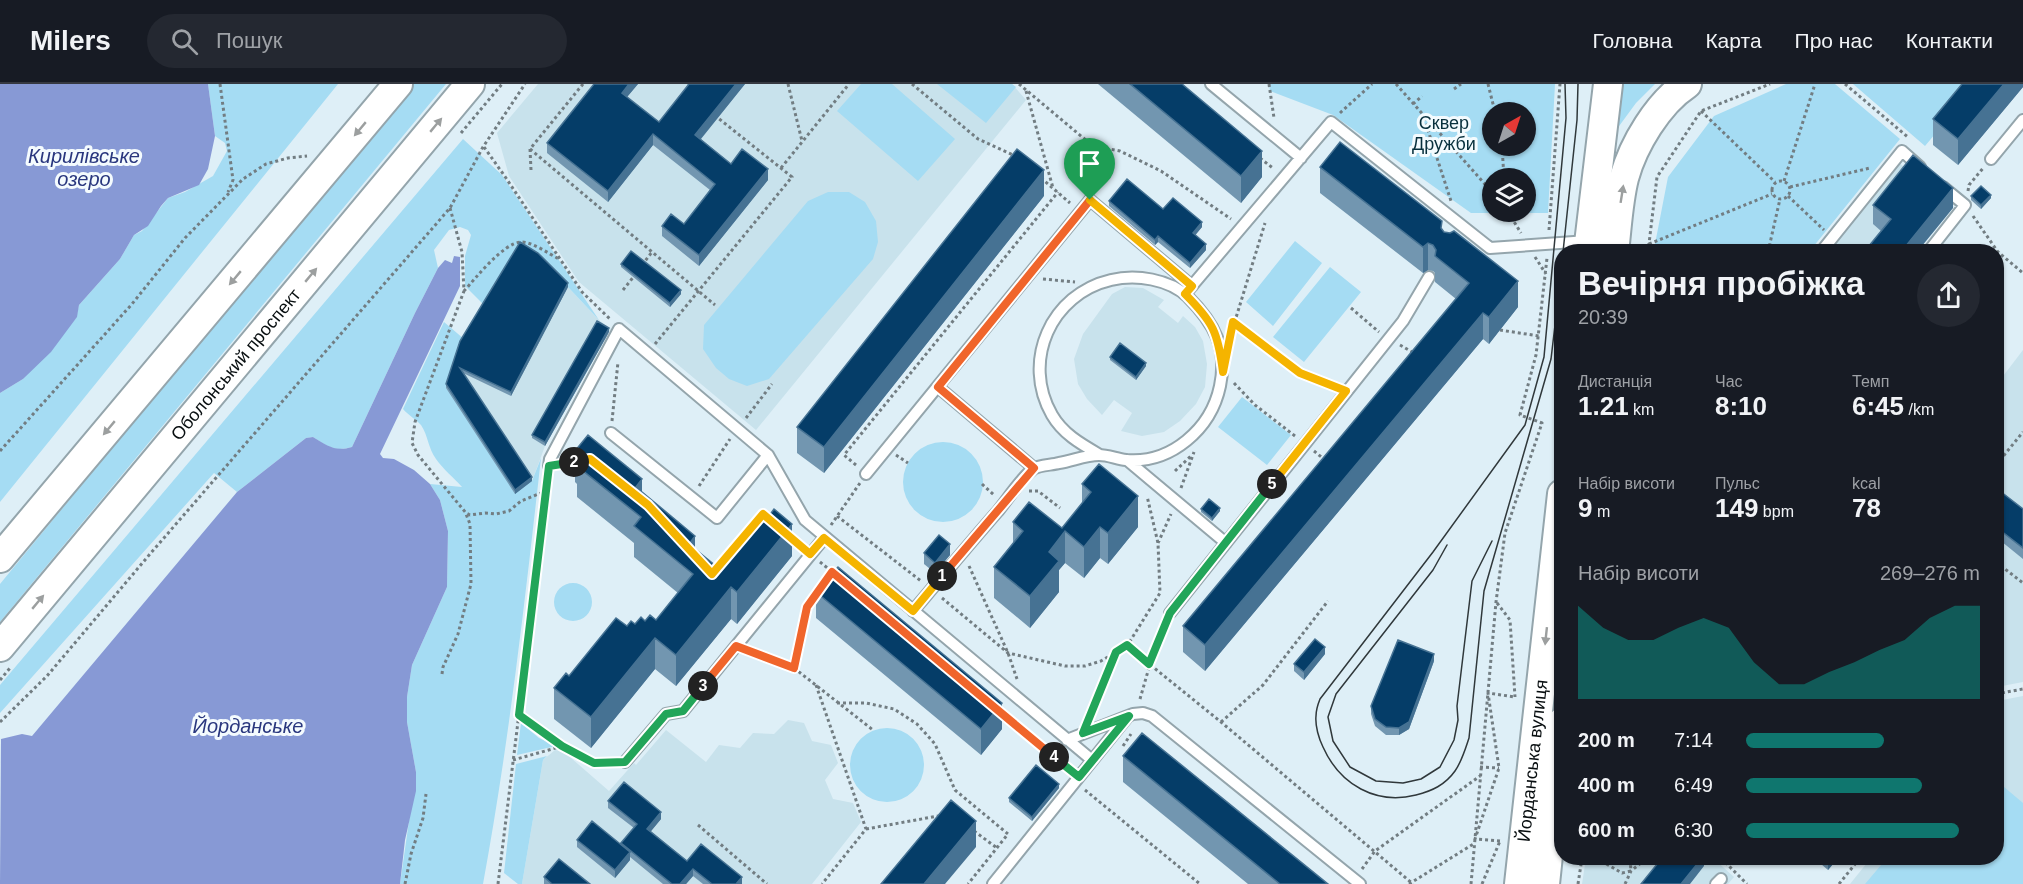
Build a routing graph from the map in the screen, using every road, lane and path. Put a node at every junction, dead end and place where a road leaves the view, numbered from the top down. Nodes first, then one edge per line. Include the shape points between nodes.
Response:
1 (220, 84) edge
2 (398, 84) edge
3 (470, 84) edge
4 (525, 84) edge
5 (583, 84) edge
6 (788, 84) edge
7 (849, 84) edge
8 (912, 84) edge
9 (1019, 84) edge
10 (1211, 84) edge
11 (1269, 84) edge
12 (1372, 84) edge
13 (1396, 84) edge
14 (1461, 84) edge
15 (1488, 84) edge
16 (1560, 84) edge
17 (1608, 84) edge
18 (1687, 84) edge
19 (1770, 84) edge
20 (1815, 84) edge
21 (1845, 84) edge
22 (1025, 89) junction
23 (1454, 89) dead end
24 (1422, 96) dead end
25 (1492, 102) edge
26 (1413, 104) junction
27 (1701, 111) junction
28 (1424, 117) junction
29 (718, 118) edge
30 (2023, 120) edge
31 (1331, 122) junction
32 (1276, 129) dead end
33 (1909, 138) dead end
34 (802, 141) junction
35 (1094, 146) junction
36 (483, 147) junction
37 (530, 149) junction
38 (1100, 152) dead end
39 (307, 156) dead end
40 (1260, 158) edge
41 (1301, 158) junction
42 (1991, 159) joint
43 (1020, 160) edge
44 (1876, 167) dead end
45 (781, 168) junction
46 (531, 170) dead end
47 (1036, 174) edge
48 (1929, 174) edge
49 (1284, 178) junction
50 (1482, 181) edge
51 (1784, 181) junction
52 (1775, 182) junction
53 (1938, 182) edge
54 (1053, 188) junction
55 (1790, 188) junction
56 (1058, 192) junction
57 (1772, 194) junction
58 (226, 196) junction
59 (1788, 196) junction
60 (1780, 200) junction
61 (1965, 205) junction
62 (450, 208) junction
63 (1081, 212) junction
64 (1267, 213) dead end
65 (1236, 223) dead end
66 (1463, 228) junction
67 (1829, 235) dead end
68 (1457, 241) edge
69 (1547, 244) junction
70 (1597, 244) edge
71 (1599, 244) edge
72 (1649, 244) joint
73 (1770, 244) edge
74 (1827, 244) edge
75 (1934, 244) edge
76 (1992, 244) edge
77 (1554, 245) edge
78 (652, 252) junction
79 (2004, 257) edge
80 (561, 260) junction
81 (2023, 273) edge
82 (1027, 278) junction
83 (1429, 278) dead end
84 (1095, 284) junction
85 (624, 290) dead end
86 (1188, 290) junction
87 (464, 291) junction
88 (698, 291) junction
89 (716, 305) dead end
90 (612, 321) dead end
91 (1233, 322) junction
92 (1500, 330) edge
93 (1539, 336) junction
94 (654, 346) dead end
95 (1420, 346) edge
96 (1414, 353) edge
97 (619, 354) dead end
98 (1223, 372) junction
99 (772, 384) dead end
100 (938, 387) junction
101 (1346, 391) junction
102 (742, 422) dead end
103 (1202, 427) junction
104 (2023, 432) edge
105 (611, 433) joint
106 (733, 435) dead end
107 (1304, 443) junction
108 (0, 451) edge
109 (768, 455) junction
110 (1100, 455) junction
111 (1192, 455) junction
112 (2004, 455) edge
113 (1127, 460) junction
114 (580, 461) edge
115 (1326, 461) edge
116 (759, 465) junction
117 (549, 466) junction
118 (1034, 468) junction
119 (1175, 471) dead end
120 (866, 474) junction
121 (784, 484) junction
122 (1143, 490) dead end
123 (546, 491) junction
124 (691, 498) junction
125 (1177, 502) junction
126 (466, 513) junction
127 (837, 516) dead end
128 (784, 532) edge
129 (824, 538) junction
130 (1158, 543) junction
131 (1226, 543) junction
132 (963, 552) junction
133 (810, 554) junction
134 (0, 558) edge
135 (1554, 567) edge
136 (2004, 568) edge
137 (832, 572) junction
138 (842, 580) edge
139 (826, 581) edge
140 (2023, 583) edge
141 (820, 590) edge
142 (1328, 601) dead end
143 (1496, 602) junction
144 (913, 611) junction
145 (1170, 613) joint
146 (1127, 645) junction
147 (736, 646) junction
148 (0, 647) edge
149 (1116, 652) junction
150 (1008, 653) junction
151 (1149, 664) junction
152 (794, 668) junction
153 (442, 674) dead end
154 (816, 685) junction
155 (2023, 689) edge
156 (1488, 693) junction
157 (2004, 693) edge
158 (837, 703) junction
159 (1027, 706) junction
160 (997, 709) edge
161 (519, 715) junction
162 (1129, 716) junction
163 (0, 722) edge
164 (1221, 722) junction
165 (873, 730) dead end
166 (1083, 733) junction
167 (1067, 740) junction
168 (562, 746) junction
169 (513, 760) junction
170 (1092, 760) junction
171 (625, 762) joint
172 (1480, 767) junction
173 (1500, 768) junction
174 (1480, 776) junction
175 (1079, 777) junction
176 (426, 794) dead end
177 (1554, 798) edge
178 (941, 816) edge
179 (698, 825) dead end
180 (866, 829) junction
181 (974, 830) edge
182 (1475, 841) junction
183 (997, 848) junction
184 (1375, 851) junction
185 (1581, 865) edge
186 (1608, 865) edge
187 (1631, 865) edge
188 (1638, 865) edge
189 (1728, 865) edge
190 (1854, 865) edge
191 (1631, 871) junction
192 (1357, 882) edge
193 (1411, 883) edge
194 (405, 884) edge
195 (498, 884) edge
196 (767, 884) edge
197 (822, 884) edge
198 (968, 884) edge
199 (993, 884) edge
200 (1200, 884) edge
201 (1471, 884) edge
202 (1482, 884) edge
203 (1519, 884) edge
204 (1545, 884) edge
205 (1578, 884) edge
206 (1625, 884) edge
207 (1747, 884) edge
208 (1839, 884) edge

1 - 58 path via 233,180
2 -> 134 main road
148 -> 3 main road, Оболонський проспект
4 - 36 path
5 - 37 path
6 - 34 path
7 - 34 path
8 - 43 path via 978,139
9 - 22 path
10 - 41 lane
11 - 32 path
12 - 31 path
13 - 26 path
14 - 23 path
15 - 25 path
16 - 69 path
17 - 70 main road
71 -> 18 main road via 1640,140 1660,108
19 - 27 path
20 - 51 path
21 - 33 path
22 - 35 path
22 - 54 path
24 - 26 path
26 - 28 path
27 - 52 path
27 - 72 path via 1657,177
28 - 50 path
28 - 66 path
29 - 45 path
30 - 42 lane
31 - 41 lane
31 - 66 lane
34 - 45 path
35 - 38 path
35 - 65 path via 1120,151 1161,171
36 - 62 path
36 - 80 path
37 - 46 path
37 - 78 path
39 - 58 path via 266,164
40 - 49 path
41 - 49 lane
42 - 61 path via 1969,185
44 - 55 path
45 - 88 path via 792,177
47 - 54 path
48 - 74 lane via 1902,152
49 - 86 lane
51 - 52 path
51 - 55 path
52 - 57 path
53 - 61 lane
54 - 56 path
55 - 59 path
56 - 63 path
56 - 120 path via 844,455
57 - 60 path
57 - 72 path
58 - 108 path
59 - 60 path
59 - 67 path
60 - 73 path
61 - 75 lane
61 - 76 path
62 - 87 path via 462,252
62 - 163 path via 47,676
63 - 82 lane
63 - 86 lane via 1090,200
64 - 91 path
66 - 68 lane
66 - 69 lane via 1490,248
69 - 77 lane
69 - 93 path
78 - 85 path
78 - 88 path
79 - 81 path
80 - 87 path via 520,242 491,262
80 - 90 path via 582,292
82 - 84 path
82 - 100 lane
83 - 101 lane via 1403,321
84 - 86 lane via 1125,277 1157,280
84 - 110 lane via 1069,301 1050,326 1040,355 1041,386 1052,416 1072,439
86 - 98 lane via 1219,342
87 - 126 path via 415,422 412,443
88 - 89 path
88 - 94 path
91 - 98 path
91 - 101 path via 1300,373
92 - 93 path
93 - 143 path via 1520,415 1542,423 1505,533
95 - 96 path
97 - 105 path
98 - 103 lane via 1217,401
98 - 107 path via 1255,405
99 - 102 path
100 - 118 lane
100 - 120 lane
101 - 107 lane
103 - 111 path
103 - 113 lane via 1179,447 1154,458
104 - 112 path
105 - 124 lane
106 - 124 path
107 - 115 path
107 - 131 lane
109 - 116 lane
109 - 117 lane via 619,329
109 - 121 lane
110 - 113 lane
110 - 118 lane
111 - 119 path
111 - 125 path
113 - 125 lane
114 - 117 path
116 - 121 lane
116 - 124 lane via 717,518
117 - 123 path
118 - 132 lane
120 - 127 path
121 - 129 lane via 805,520
122 - 130 path via 1149,500
123 - 126 path via 521,501 509,511
123 - 161 path
125 - 130 path
125 - 131 lane
126 - 153 path via 470,524 471,584
128 - 133 path
129 - 133 lane
129 - 144 lane
130 - 146 path via 1160,593
131 - 145 lane
132 - 144 lane
132 - 150 path
133 - 137 path
133 - 147 lane
135 -> 203 main road, Йорданська вулиця
136 - 140 path
137 - 138 path
137 - 139 path
141 - 152 path via 807,607
142 - 164 path via 1263,684
143 - 156 path
143 - 156 path via 1510,620 1515,696
144 - 159 lane
145 - 151 path
146 - 149 path
146 - 151 path
147 - 152 path
147 - 171 lane via 683,711 666,714
149 - 150 path via 1085,666 1065,666
149 - 166 path
150 - 159 path
151 - 164 path
152 - 154 path
154 - 158 path
154 - 180 path
155 - 157 path
156 - 172 path
156 - 173 path
158 - 165 path
158 - 183 path via 866,703 894,709 917,724 935,744 956,790 1008,834
159 - 167 lane
160 - 175 path
161 - 168 path
161 - 169 path
162 - 166 lane
162 - 170 lane
162 - 192 lane via 1152,716
164 - 184 path
166 - 167 lane
167 - 170 lane
168 - 169 path
168 - 171 path via 594,763
169 - 195 path
170 - 175 lane
172 - 173 path
172 - 174 path
173 - 182 path
174 - 182 path
174 - 184 path
175 - 199 lane
175 - 200 path via 1086,792
176 - 194 path
177 - 204 main road, Йорданська вулиця
178 - 180 path
179 - 196 path
180 - 197 path
181 - 183 path
182 - 193 path
182 - 201 path
182 - 202 path via 1500,841
183 - 198 path
184 - 192 path
184 - 193 path
185 - 205 path
186 - 191 path via 1622,873
187 - 191 path
188 - 191 path
189 - 207 path
190 - 208 path
191 - 206 path

